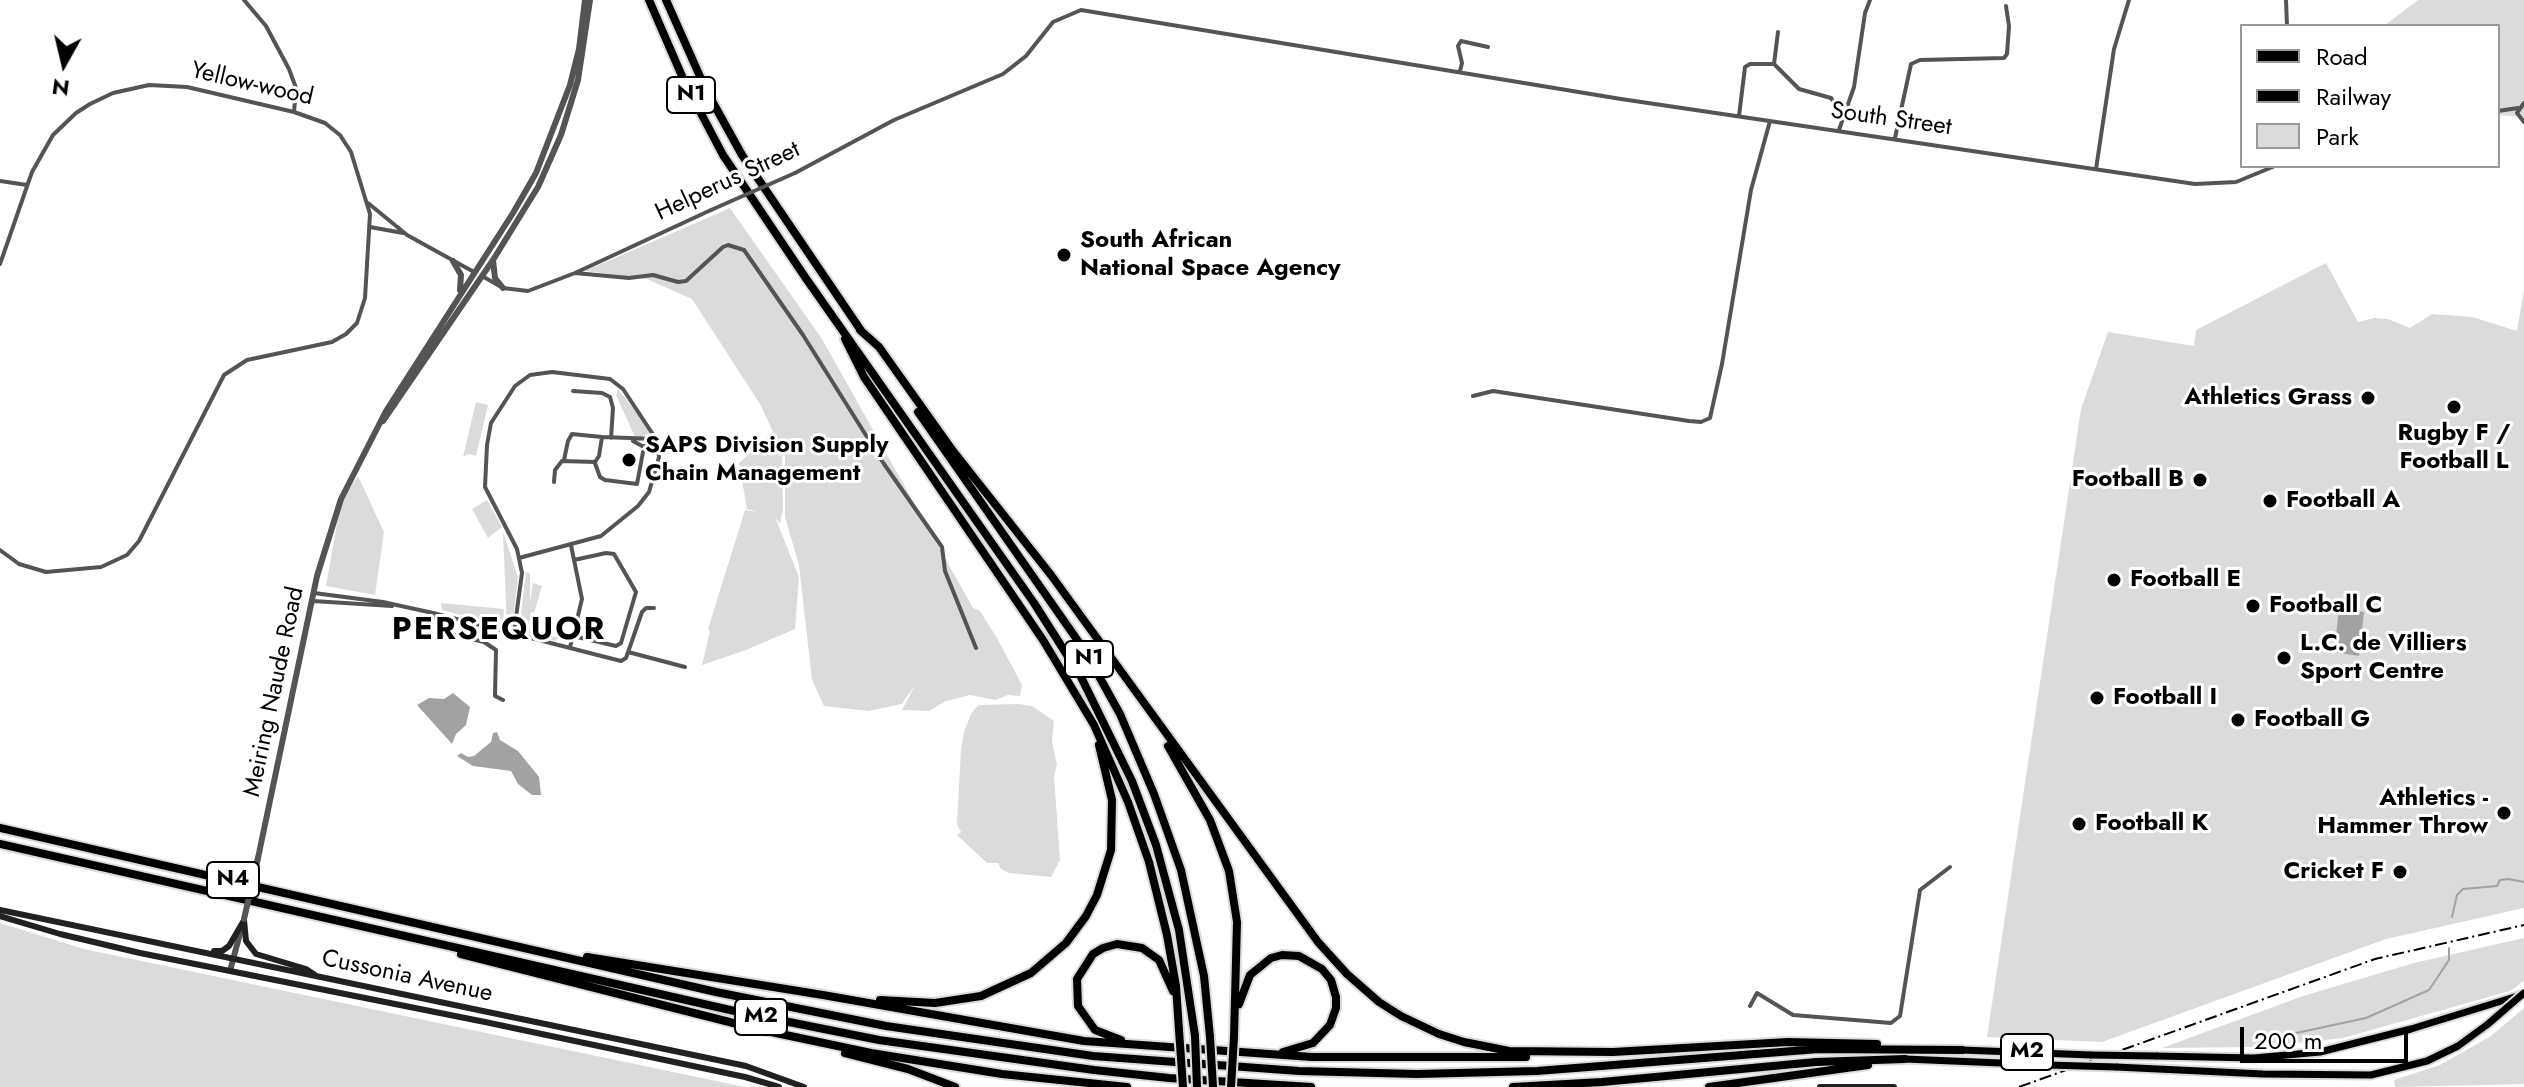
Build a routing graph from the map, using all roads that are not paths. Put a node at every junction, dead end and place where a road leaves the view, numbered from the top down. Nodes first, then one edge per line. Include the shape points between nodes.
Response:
1 (244, 0) edge
2 (587, 0) edge
3 (649, 0) edge
4 (666, 0) edge
5 (1870, 0) edge
6 (2129, 0) edge
7 (2287, 1) edge
8 (2006, 6) dead end
9 (2287, 24) edge
10 (1470, 32) dead end
11 (1778, 32) dead end
12 (1468, 41) junction
13 (1488, 47) dead end
14 (1774, 64) junction
15 (1460, 71) junction
16 (2524, 103) edge
17 (2518, 108) junction
18 (2500, 111) edge
19 (294, 112) junction
20 (1842, 115) junction
21 (1739, 116) junction
22 (2519, 118) junction
23 (1770, 121) junction
24 (2524, 122) edge
25 (1839, 130) junction
26 (1895, 138) junction
27 (2271, 168) edge
28 (2096, 169) junction
29 (0, 181) edge
30 (27, 185) junction
31 (368, 203) junction
32 (370, 227) junction
33 (403, 233) junction
34 (493, 260) junction
35 (453, 261) junction
36 (0, 264) edge
37 (575, 273) junction
38 (479, 274) junction
39 (503, 288) junction
40 (458, 297) junction
41 (860, 330) junction
42 (843, 331) junction
43 (573, 391) dead end
44 (1473, 396) dead end
45 (378, 428) junction
46 (602, 437) junction
47 (611, 438) junction
48 (631, 439) junction
49 (656, 439) junction
50 (659, 446) junction
51 (643, 452) dead end
52 (564, 460) junction
53 (595, 462) junction
54 (554, 482) dead end
55 (571, 545) junction
56 (0, 550) edge
57 (519, 558) junction
58 (574, 560) junction
59 (313, 597) junction
60 (654, 608) dead end
61 (434, 615) dead end
62 (514, 632) junction
63 (573, 636) junction
64 (570, 647) junction
65 (976, 648) dead end
66 (628, 652) junction
67 (685, 667) dead end
68 (1127, 681) junction
69 (1074, 689) junction
70 (503, 700) dead end
71 (0, 828) edge
72 (0, 844) edge
73 (1950, 867) dead end
74 (220, 893) junction
75 (0, 913) edge
76 (244, 920) junction
77 (465, 934) junction
78 (190, 949) junction
79 (233, 958) junction
80 (230, 971) junction
81 (317, 976) junction
82 (2524, 993) edge
83 (823, 995) junction
84 (1750, 1006) dead end
85 (757, 1029) junction
86 (1179, 1029) junction
87 (1234, 1035) junction
88 (1182, 1048) junction
89 (1962, 1050) junction
90 (1227, 1052) junction
91 (1613, 1052) junction
92 (1905, 1059) junction
93 (1856, 1086) edge
94 (779, 1087) edge
95 (804, 1087) edge
96 (955, 1087) edge
97 (1127, 1087) edge
98 (1183, 1087) edge
99 (1197, 1087) edge
100 (1213, 1087) edge
101 (1231, 1087) edge
102 (1311, 1087) edge
103 (1513, 1087) edge
104 (1709, 1087) edge
105 (1820, 1087) edge
106 (1847, 1087) edge
107 (1894, 1087) edge

1 - 19 street via 266,26 289,69 296,88
2 - 34 street, Meiring Naude Road via 578,80 561,135 538,187
2 - 38 street, Meiring Naude Road via 575,69 545,154
3 - 42 highway, N1 via 723,155
4 - 41 highway, N1 via 742,155
5 - 20 street via 1854,87
6 - 28 street via 2114,49
7 - 9 street
8 - 26 street via 2004,58 1913,62
10 - 12 street
11 - 14 street
12 - 13 street
12 - 15 street via 1458,46
14 - 20 street via 1799,89 1831,98
14 - 21 street via 1746,65
15 - 21 street, South Street
15 - 37 street, Helperus Street, bridge via 1081,10 1053,22 1026,56 1003,74 894,120 795,173
16 - 17 street
17 - 18 street
17 - 22 street
18 - 22 street
19 - 30 street, Yellow-wood via 187,87 131,88 99,100 66,122 43,150
19 - 31 street, Yellow-wood via 325,123 342,138
20 - 25 street
21 - 23 street, South Street
22 - 24 street
23 - 25 street, South Street
23 - 44 street via 1751,190 1710,418 1689,421 1493,391
25 - 26 street, South Street
26 - 28 street, South Street
27 - 28 street, South Street via 2245,180 2210,185
29 - 30 street
30 - 36 street, Yellow-wood
31 - 32 street, Yellow-wood
31 - 33 street
32 - 33 street
32 - 56 street, Yellow-wood via 365,302 357,323 332,342 247,360 224,375 143,535 127,555 101,567 46,572 19,564
33 - 35 street
34 - 38 street, Meiring Naude Road
34 - 39 street via 495,278
35 - 38 street
35 - 40 street via 462,277
37 - 39 street, Helperus Street via 528,291
37 - 65 street via 686,281 723,247 744,250 942,547 945,571
38 - 39 street
38 - 40 street, Meiring Naude Road
38 - 45 street, Meiring Naude Road
40 - 45 street, Meiring Naude Road
41 - 68 highway via 879,347
41 - 100 highway, N1, bridge via 1085,651 1120,714 1181,870 1204,976
42 - 69 highway via 864,377
42 - 99 highway, N1, bridge via 1034,603 1098,709 1141,804 1167,882 1185,961
43 - 47 street via 611,398
45 - 59 street, Meiring Naude Road via 341,499
46 - 47 street
46 - 52 street via 572,434
46 - 53 street
47 - 48 street
48 - 49 street
48 - 50 street via 642,446
49 - 50 street
49 - 57 street via 626,392 600,376 539,372 515,386 491,423 485,487
50 - 55 street via 657,467 641,503 601,536
51 - 53 street via 637,484 605,480
52 - 53 street
52 - 54 street
55 - 57 street
55 - 58 street
57 - 62 street via 522,579
58 - 63 street via 582,599
58 - 63 street via 614,554 636,595 619,645
59 - 62 street via 394,605
59 - 76 street, Meiring Naude Road, bridge
60 - 66 street via 642,612
61 - 70 street via 447,633 496,650 495,696
62 - 64 street
63 - 64 street
64 - 66 street via 617,660 625,660
66 - 67 street
68 - 87 highway via 1199,798 1225,856 1237,922
68 - 91 highway via 1318,942 1379,1002 1439,1034 1481,1046 1522,1052
69 - 83 highway via 1105,764 1114,821 1102,884 1072,936 1023,978 970,998 922,1003
69 - 86 highway via 1111,760 1149,862 1167,935
71 - 77 highway, N4
72 - 74 highway, N4
73 - 84 street via 1920,890 1900,1016 1891,1023 1793,1015 1757,993
74 - 85 highway
74 - 102 highway, M2 via 879,1040 1094,1070
75 - 78 main road, Cussonia Avenue
75 - 80 main road, Cussonia Avenue via 60,934
76 - 78 main road via 224,950
76 - 79 street, Meiring Naude Road
76 - 81 main road via 246,941 256,954
77 - 83 highway
77 - 89 highway, M2 via 886,1026 1159,1062 1299,1071 1472,1073 1819,1049
78 - 79 main road, Cussonia Avenue
79 - 80 street, Meiring Naude Road
79 - 81 main road, Cussonia Avenue
80 - 94 main road, Cussonia Avenue
81 - 95 main road, Cussonia Avenue via 746,1066
82 - 89 main road, M2, bridge via 2320,1052 2254,1058
82 - 92 main road, M2, bridge via 2458,1046 2427,1061 2371,1075
83 - 88 highway via 1041,1035
85 - 96 highway via 908,1069
85 - 97 highway via 1002,1074
86 - 88 highway via 1168,977 1148,951 1127,943 1109,946 1083,967 1077,1000 1095,1030 1121,1040
86 - 98 highway, bridge
87 - 90 highway via 1246,981 1265,961 1299,956 1331,980 1336,997 1333,1018 1313,1043 1280,1052
87 - 101 highway, bridge
88 - 90 highway
89 - 91 highway via 1788,1042
90 - 91 highway via 1407,1059
92 - 103 highway, M2
92 - 104 highway
93 - 105 main road
93 - 106 main road
93 - 107 main road

